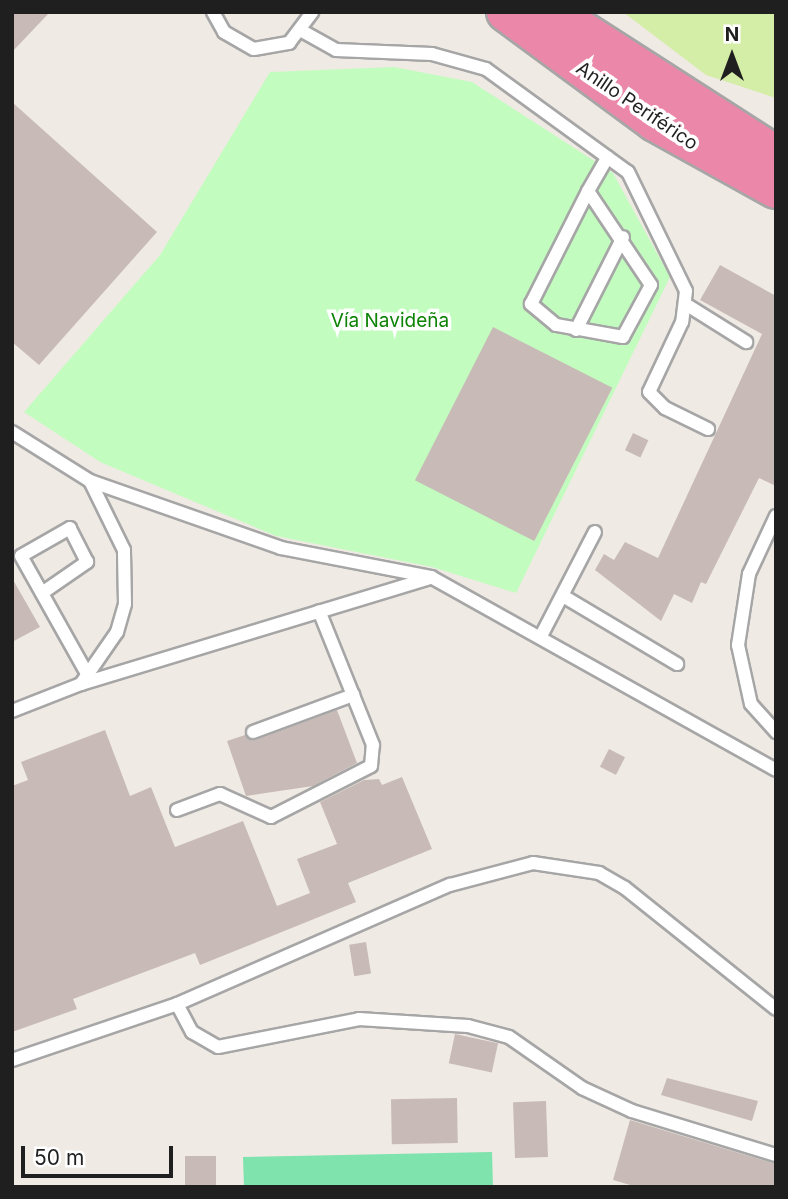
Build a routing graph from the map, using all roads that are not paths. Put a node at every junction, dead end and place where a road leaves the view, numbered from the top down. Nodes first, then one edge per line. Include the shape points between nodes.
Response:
1 (214, 12) edge
2 (312, 12) edge
3 (506, 12) edge
4 (554, 12) edge
5 (302, 31) junction
6 (776, 156) edge
7 (608, 157) junction
8 (776, 189) edge
9 (588, 191) junction
10 (623, 237) junction
11 (687, 305) junction
12 (576, 330) junction
13 (746, 342) dead end
14 (708, 429) dead end
15 (12, 432) edge
16 (90, 481) junction
17 (776, 516) edge
18 (595, 532) dead end
19 (431, 577) junction
20 (42, 593) junction
21 (563, 596) junction
22 (320, 611) junction
23 (541, 636) junction
24 (677, 664) dead end
25 (84, 678) junction
26 (353, 695) junction
27 (12, 711) edge
28 (253, 732) dead end
29 (776, 732) edge
30 (776, 770) edge
31 (177, 810) dead end
32 (177, 1004) junction
33 (776, 1009) edge
34 (12, 1060) edge
35 (776, 1155) edge

1 - 5 lane via 224,32 254,49 272,49
2 - 5 lane
3 - 8 highway, Anillo Periférico via 655,122
4 - 6 highway, Anillo Periférico
5 - 7 lane via 335,50 432,54 486,69
7 - 9 lane
7 - 11 lane via 640,188 678,268
9 - 10 lane
9 - 12 lane via 531,304 556,325
10 - 12 lane
10 - 12 lane via 645,268 648,299 623,337
11 - 13 lane
11 - 14 lane via 649,392 665,408
15 - 16 lane
16 - 19 lane via 281,548
16 - 25 lane via 116,529 126,576 117,632
17 - 29 lane via 749,574 738,645 751,704
18 - 21 lane
19 - 22 lane
19 - 23 lane
20 - 20 lane via 22,552 70,528 87,562
20 - 25 lane
21 - 23 lane
21 - 24 lane
22 - 25 lane
22 - 26 lane
23 - 30 lane
25 - 27 lane
26 - 28 lane
26 - 31 lane via 373,745 370,766 359,777 271,817 220,794
32 - 33 lane via 450,885 533,863 599,873 625,888
32 - 34 lane
32 - 35 lane via 192,1032 218,1047 359,1019 468,1026 509,1037 582,1088 632,1111

